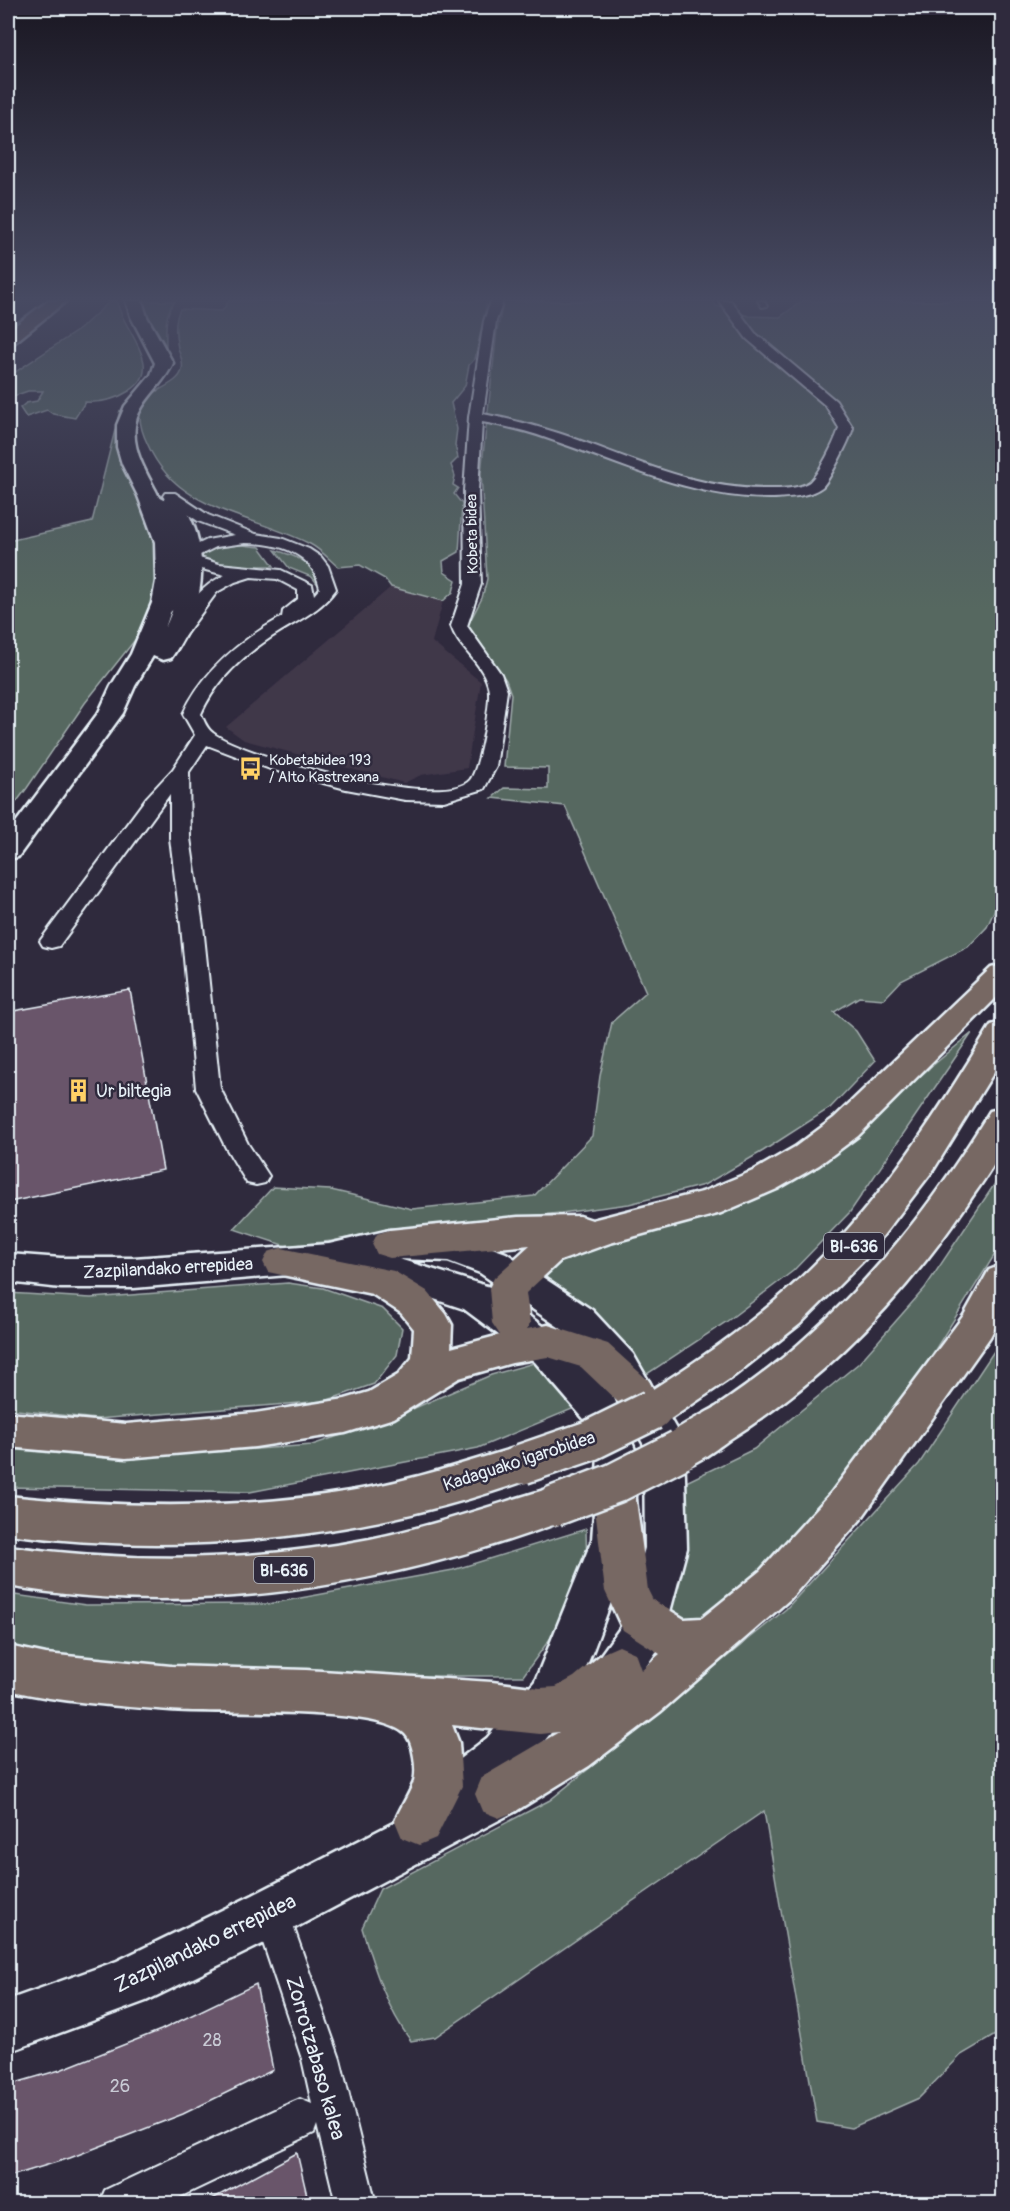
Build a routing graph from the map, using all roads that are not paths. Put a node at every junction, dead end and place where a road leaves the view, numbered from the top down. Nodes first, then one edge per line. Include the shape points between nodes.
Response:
1 (136, 404) edge
2 (478, 404) edge
3 (830, 404) edge
4 (476, 417) junction
5 (159, 496) junction
6 (263, 539) junction
7 (189, 558) junction
8 (258, 573) junction
9 (160, 612) junction
10 (276, 627) junction
11 (168, 645) junction
12 (111, 713) junction
13 (204, 735) junction
14 (180, 772) junction
15 (8, 851) edge
16 (51, 941) dead end
17 (1002, 975) edge
18 (1002, 1033) edge
19 (1002, 1120) edge
20 (256, 1176) dead end
21 (605, 1230) junction
22 (390, 1244) junction
23 (329, 1258) junction
24 (281, 1262) junction
25 (8, 1268) edge
26 (516, 1277) junction
27 (1002, 1280) edge
28 (523, 1333) junction
29 (412, 1386) junction
30 (643, 1401) junction
31 (8, 1430) edge
32 (615, 1500) junction
33 (8, 1515) edge
34 (8, 1566) edge
35 (646, 1621) junction
36 (713, 1639) junction
37 (8, 1668) edge
38 (619, 1668) junction
39 (374, 1698) junction
40 (540, 1711) junction
41 (498, 1794) junction
42 (408, 1834) junction
43 (271, 1913) junction
44 (8, 2026) edge
45 (300, 2119) dead end
46 (119, 2204) edge
47 (356, 2204) edge

1 - 5 street via 137,434
2 - 4 street, Kobeta bidea
3 - 4 street via 846,428 820,481 808,489 762,495 656,475 538,431
4 - 13 street, Kobeta bidea via 471,491 473,584 459,626 492,674 498,691 487,767 477,785 453,794 388,792 244,755
5 - 6 street via 203,518
5 - 7 street via 185,526
5 - 9 street via 167,581
6 - 7 street via 223,541
6 - 10 street via 315,560 326,575 328,589 312,607
7 - 8 street via 217,569
7 - 9 street via 180,567 176,600
7 - 11 street via 186,608
8 - 10 street via 281,574 306,588 306,600
8 - 11 street via 214,585
9 - 12 street via 143,654
10 - 13 street via 224,668 197,698 192,714
11 - 12 street via 138,690
12 - 15 street
13 - 14 street
14 - 16 street via 154,801
14 - 20 street via 180,838 208,1088 237,1148
17 - 21 highway via 846,1127 807,1156 765,1180 709,1204
18 - 30 highway, Kadaguako igarobidea / BI-636 via 942,1131 879,1219 825,1278 699,1381
19 - 34 highway, BI-636, bridge via 952,1200 882,1290 834,1338 778,1387 680,1450 615,1483 554,1506 344,1563 196,1578 103,1578
21 - 22 highway via 518,1231
21 - 26 highway via 547,1251
22 - 23 street, Zazpilandako errepidea
22 - 26 street, Zazpilandako errepidea via 450,1247 493,1263
23 - 24 street, Zazpilandako errepidea
23 - 28 street, Zazpilandako errepidea via 368,1263 477,1298
24 - 25 street, Zazpilandako errepidea via 134,1273
24 - 29 highway via 381,1281 414,1302 434,1325 431,1363
26 - 28 highway via 507,1288
26 - 30 street, Zazpilandako errepidea via 579,1321 619,1365
27 - 36 highway via 977,1326 846,1506 775,1585
28 - 29 highway via 448,1365
28 - 30 highway via 594,1355
28 - 32 street, Zazpilandako errepidea via 548,1351 600,1410 618,1457
29 - 31 highway via 380,1406 363,1411 255,1430 126,1441
30 - 33 highway, Kadaguako igarobidea / BI-636, bridge via 589,1441 522,1464 351,1509 267,1520 163,1526 72,1523
30 - 35 street, Zazpilandako errepidea via 664,1443 666,1548
32 - 35 highway via 627,1591 638,1615
32 - 40 street, Zazpilandako errepidea via 613,1540 572,1648 551,1697
35 - 36 highway via 679,1641
35 - 38 street, Zazpilandako errepidea via 642,1634
36 - 41 highway via 573,1750
37 - 39 highway via 46,1676 171,1688
38 - 40 highway via 591,1693 561,1709
38 - 41 street, Zazpilandako errepidea via 582,1721
39 - 40 highway
39 - 42 highway via 420,1716 436,1743 438,1786
40 - 42 street, Zazpilandako errepidea via 503,1754
41 - 42 street, Zazpilandako errepidea
42 - 43 street, Zazpilandako errepidea
43 - 44 street, Zazpilandako errepidea via 128,1983
43 - 47 street, Zorrotzabaso kalea via 321,2059
45 - 46 street, Zorrotzabaso kalea

